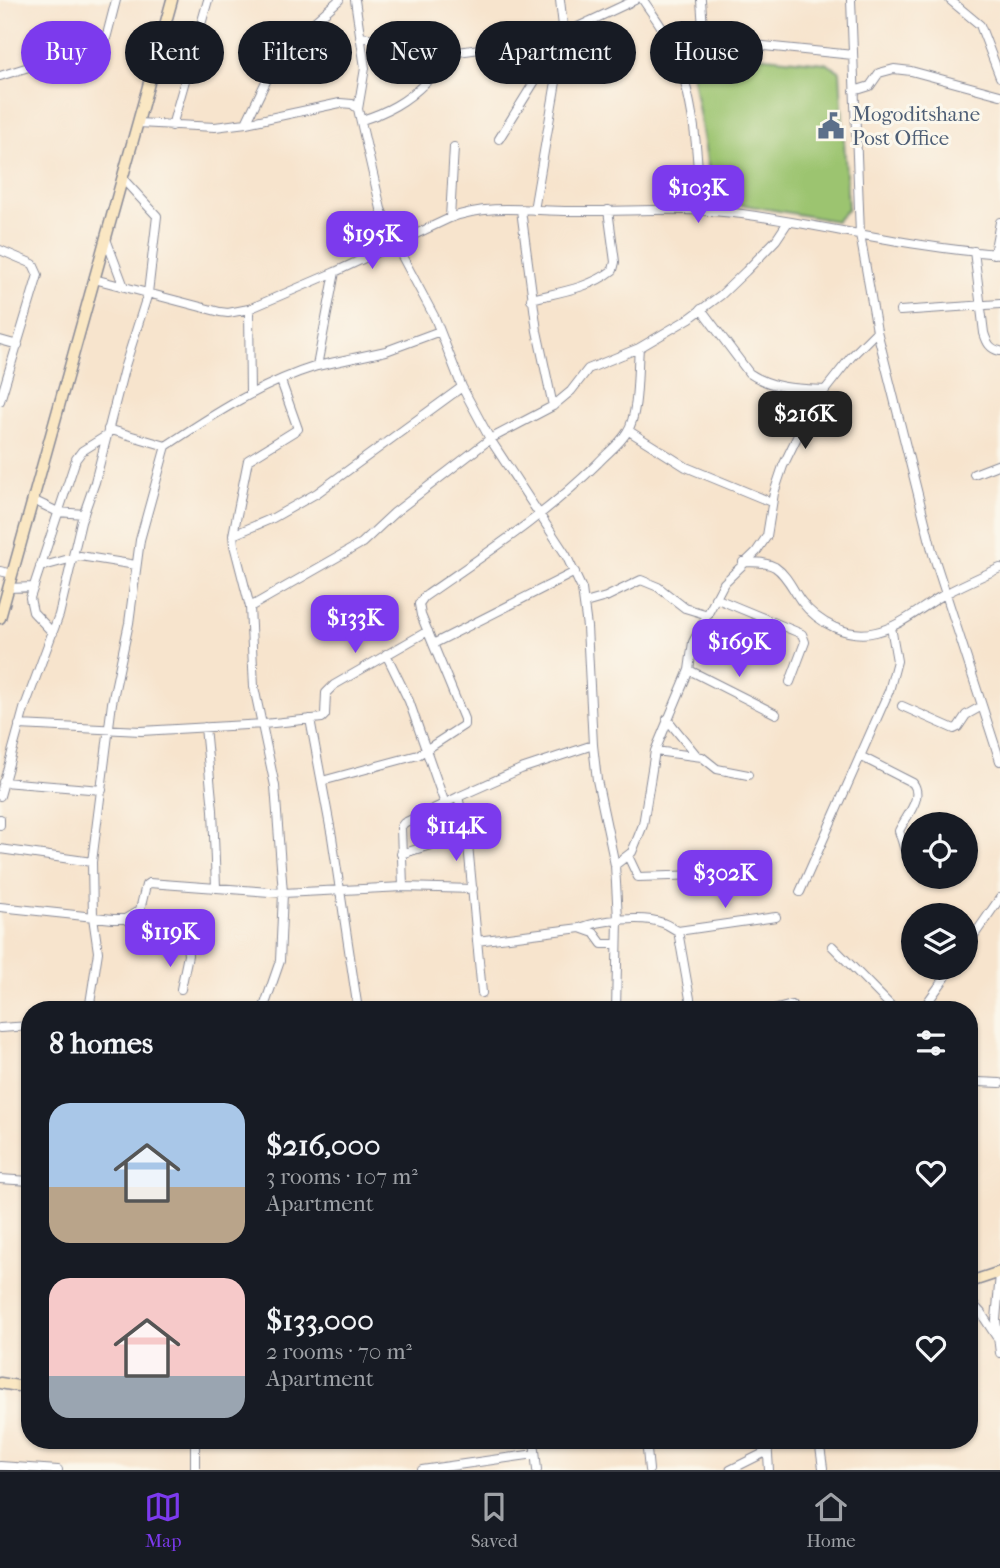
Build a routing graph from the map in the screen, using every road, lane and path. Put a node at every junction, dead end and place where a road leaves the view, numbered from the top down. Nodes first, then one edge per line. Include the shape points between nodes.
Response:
1 (116, 0) edge
2 (172, 0) edge
3 (208, 0) edge
4 (340, 0) edge
5 (355, 0) edge
6 (560, 0) edge
7 (635, 0) edge
8 (643, 0) edge
9 (701, 0) edge
10 (851, 0) edge
11 (950, 0) edge
12 (562, 21) edge
13 (592, 21) edge
14 (657, 21) edge
15 (702, 21) edge
16 (360, 37) junction
17 (366, 38) edge
18 (763, 47) edge
19 (853, 55) junction
20 (0, 76) edge
21 (1000, 77) edge
22 (422, 84) edge
23 (533, 84) edge
24 (555, 84) edge
25 (683, 84) edge
26 (854, 91) junction
27 (1000, 95) edge
28 (358, 109) junction
29 (362, 120) junction
30 (138, 123) junction
31 (246, 123) junction
32 (172, 126) junction
33 (499, 139) dead end
34 (454, 147) dead end
35 (122, 179) junction
36 (521, 210) junction
37 (534, 210) junction
38 (608, 210) junction
39 (700, 211) junction
40 (450, 218) junction
41 (788, 222) junction
42 (1000, 222) edge
43 (860, 234) junction
44 (106, 239) junction
45 (396, 243) junction
46 (0, 250) edge
47 (974, 251) junction
48 (997, 254) edge
49 (335, 272) junction
50 (94, 279) junction
51 (124, 287) junction
52 (148, 293) junction
53 (531, 299) junction
54 (1000, 304) edge
55 (979, 306) junction
56 (249, 309) junction
57 (701, 309) junction
58 (900, 311) dead end
59 (440, 331) junction
60 (877, 331) junction
61 (0, 340) edge
62 (18, 345) junction
63 (639, 348) junction
64 (1000, 351) edge
65 (317, 366) junction
66 (281, 381) junction
67 (462, 387) junction
68 (825, 390) junction
69 (250, 394) junction
70 (0, 401) edge
71 (554, 406) junction
72 (629, 431) junction
73 (107, 433) junction
74 (490, 439) junction
75 (166, 446) junction
76 (1000, 464) edge
77 (974, 474) dead end
78 (33, 500) junction
79 (771, 502) junction
80 (58, 512) junction
81 (84, 514) junction
82 (540, 514) junction
83 (233, 535) junction
84 (73, 556) junction
85 (743, 562) junction
86 (136, 565) junction
87 (40, 567) junction
88 (1000, 568) edge
89 (0, 571) edge
90 (575, 572) junction
91 (12, 574) junction
92 (33, 587) junction
93 (8, 588) junction
94 (946, 593) junction
95 (715, 598) junction
96 (585, 603) junction
97 (250, 607) junction
98 (708, 615) junction
99 (0, 618) edge
100 (891, 627) junction
101 (428, 631) junction
102 (53, 633) junction
103 (433, 644) junction
104 (386, 654) junction
105 (689, 670) junction
106 (790, 682) dead end
107 (902, 706) dead end
108 (982, 706) junction
109 (776, 714) dead end
110 (310, 719) junction
111 (667, 719) junction
112 (264, 724) junction
113 (19, 725) junction
114 (205, 727) junction
115 (110, 729) junction
116 (593, 745) junction
117 (426, 751) junction
118 (654, 751) junction
119 (697, 756) junction
120 (860, 756) junction
121 (1000, 761) edge
122 (748, 775) dead end
123 (322, 781) junction
124 (3, 782) junction
125 (102, 790) junction
126 (0, 796) edge
127 (458, 797) junction
128 (445, 804) junction
129 (910, 812) edge
130 (0, 819) edge
131 (0, 825) edge
132 (467, 834) junction
133 (0, 849) edge
134 (401, 854) junction
135 (628, 856) junction
136 (92, 862) junction
137 (615, 865) junction
138 (732, 874) dead end
139 (216, 887) junction
140 (403, 887) junction
141 (473, 889) junction
142 (341, 891) junction
143 (800, 892) dead end
144 (283, 893) junction
145 (1000, 898) edge
146 (0, 907) edge
147 (93, 917) junction
148 (776, 917) dead end
149 (125, 919) junction
150 (618, 919) junction
151 (580, 928) junction
152 (978, 930) edge
153 (678, 931) junction
154 (477, 941) junction
155 (617, 944) junction
156 (832, 946) dead end
157 (943, 980) edge
158 (181, 989) dead end
159 (482, 993) dead end
160 (90, 1001) edge
161 (267, 1001) edge
162 (357, 1001) edge
163 (616, 1001) edge
164 (690, 1001) edge
165 (886, 1001) edge
166 (928, 1001) edge
167 (21, 1027) edge
168 (0, 1028) edge
169 (978, 1082) dead end
170 (1000, 1083) edge
171 (0, 1180) edge
172 (21, 1181) edge
173 (1000, 1273) edge
174 (978, 1280) edge
175 (978, 1310) edge
176 (998, 1338) junction
177 (1000, 1353) edge
178 (0, 1383) edge
179 (21, 1386) edge
180 (195, 1449) edge
181 (535, 1449) edge
182 (647, 1449) edge
183 (820, 1449) edge
184 (768, 1451) joint
185 (535, 1454) junction
186 (0, 1466) edge
187 (467, 1467) edge
188 (823, 1468) dead end
189 (58, 1470) edge
190 (195, 1470) edge
191 (422, 1470) edge
192 (537, 1470) edge
193 (649, 1470) edge
194 (730, 1470) edge
195 (769, 1470) edge

1 - 20 street via 98,63 51,60
2 - 30 main road
3 - 32 street
4 - 31 street via 286,47
5 - 16 street
6 - 12 street
7 - 13 street
8 - 14 street
9 - 15 street
10 - 19 street
11 - 21 street via 980,25
16 - 17 street
16 - 28 street via 365,68
18 - 19 street
19 - 26 street
22 - 29 street via 397,106
23 - 33 street
24 - 37 street
25 - 39 street via 691,111
26 - 27 street via 870,86 879,73 894,69
26 - 43 street
28 - 29 street
28 - 31 street via 340,103
29 - 45 street via 376,194
30 - 32 street
30 - 35 main road
31 - 32 street
34 - 40 street
35 - 44 main road
35 - 52 street via 157,216
36 - 37 street
36 - 40 street via 480,209
36 - 53 street
37 - 38 street
38 - 39 street
38 - 53 street via 613,270 577,288
39 - 41 street
40 - 45 street
41 - 43 street
41 - 57 street via 747,271
42 - 48 street
43 - 47 street
43 - 60 street
44 - 50 main road
44 - 51 street
45 - 49 street
45 - 59 street
46 - 62 street via 33,264 38,275
47 - 48 street
47 - 55 street
49 - 56 street
49 - 65 street
50 - 51 street
50 - 78 main road
51 - 52 street
52 - 56 street via 229,313
52 - 73 street
53 - 71 street
54 - 55 street
55 - 58 street
55 - 64 street via 987,342
56 - 69 street
57 - 63 street
57 - 68 street via 749,373 785,387
59 - 65 street via 386,351
59 - 67 street
60 - 68 street
60 - 94 street
61 - 62 street
62 - 70 street
63 - 71 street via 588,369
63 - 72 street
65 - 66 street
66 - 69 street
66 - 83 street via 298,429 246,463
67 - 74 street
67 - 83 street via 317,493
68 - 79 street via 790,448
69 - 75 street
71 - 74 street
72 - 79 street via 686,467
72 - 82 street
73 - 75 street
73 - 80 street via 78,455
73 - 81 street
74 - 82 street
74 - 97 street via 362,543
75 - 86 street
76 - 77 street
78 - 80 street
78 - 91 main road
79 - 85 street via 767,536
80 - 81 street
80 - 87 street
81 - 84 street
82 - 90 street
82 - 101 street via 424,597 419,608
83 - 97 street
84 - 86 street
84 - 87 street
84 - 102 street
85 - 95 street
85 - 100 street via 777,569 809,609 837,629 873,633
86 - 115 street
87 - 92 street
88 - 94 street
89 - 91 street
90 - 96 street
90 - 103 street
91 - 93 main road
92 - 93 street
92 - 102 street via 33,612
93 - 99 main road
94 - 100 street
94 - 108 street
95 - 98 street
95 - 106 street via 802,634 805,642
96 - 98 street via 641,580 685,608
96 - 116 street
97 - 112 street via 254,687
98 - 105 street via 693,642
100 - 120 street via 896,670
101 - 103 street
101 - 104 street
102 - 113 street
103 - 117 street via 465,722
104 - 110 street via 334,685 326,693 325,715
104 - 117 street via 410,701
105 - 109 street
105 - 111 street
107 - 108 street via 954,729
108 - 121 street
110 - 112 street
110 - 123 street
111 - 118 street
111 - 119 street
112 - 114 street
112 - 144 street via 275,786
113 - 115 street
113 - 124 street
114 - 115 street
114 - 139 street
115 - 125 street
116 - 127 street
116 - 137 street
117 - 123 street
117 - 128 street
118 - 119 street
118 - 135 street via 643,825
119 - 122 street via 717,769
120 - 129 street via 913,783 918,796
120 - 143 street
123 - 142 street
124 - 125 street
124 - 126 street
125 - 136 street
127 - 128 street
127 - 132 street
128 - 134 street via 404,823
130 - 131 street
132 - 134 street
132 - 141 street
133 - 136 street
134 - 140 street
135 - 137 street
135 - 138 street via 638,877
136 - 147 street
137 - 150 street
139 - 144 street
139 - 149 street via 149,883 140,910
140 - 141 street
140 - 142 street
141 - 154 street
142 - 144 street
142 - 162 street
144 - 161 street via 280,961
145 - 152 street
146 - 147 street
147 - 149 street
147 - 160 street via 98,952
148 - 153 street
149 - 158 street via 145,933 187,945
150 - 151 street
150 - 153 street via 662,922
150 - 155 street
151 - 154 street
151 - 155 street via 594,933 602,944
153 - 164 street
154 - 159 street
155 - 163 street
156 - 165 street
157 - 166 street
167 - 168 street
169 - 170 street
171 - 172 street
173 - 174 main road
173 - 176 street
175 - 176 street
176 - 177 street
178 - 179 main road
180 - 190 street
181 - 185 street
182 - 193 street
183 - 188 street
184 - 194 street
184 - 195 street
185 - 187 street
185 - 192 street
186 - 189 street
187 - 191 street

